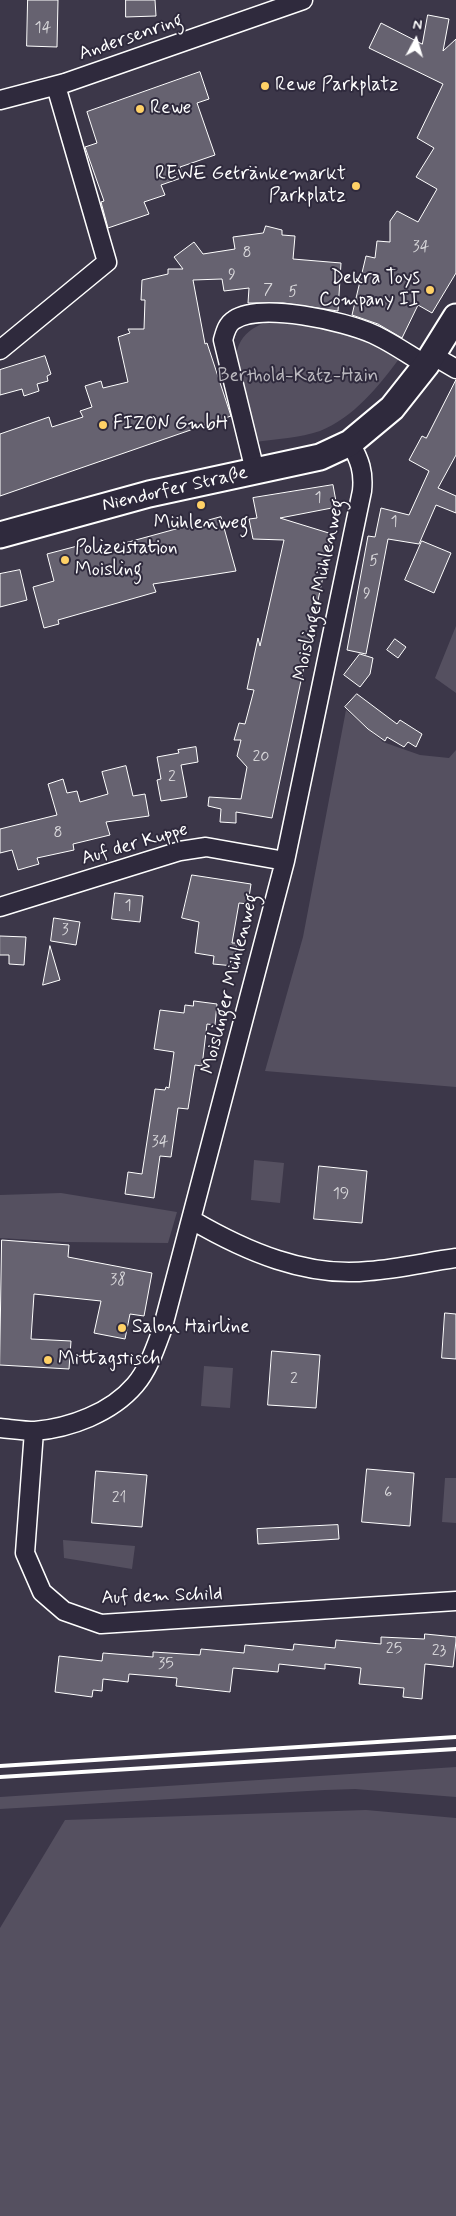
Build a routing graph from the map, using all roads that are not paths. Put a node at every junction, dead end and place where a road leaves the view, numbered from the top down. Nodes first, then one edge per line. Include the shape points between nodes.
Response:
1 (303, 0) edge
2 (56, 86) junction
3 (0, 100) edge
4 (456, 317) edge
5 (0, 350) edge
6 (429, 360) junction
7 (456, 369) edge
8 (350, 443) junction
9 (255, 472) junction
10 (0, 535) edge
11 (285, 861) junction
12 (0, 907) edge
13 (192, 1220) junction
14 (456, 1258) edge
15 (0, 1428) edge
16 (34, 1431) junction
17 (456, 1601) edge

1 - 2 street, Andersenring
2 - 3 street, Andersenring
2 - 5 street via 107,262
4 - 6 main road, Niendorfer Straße
6 - 7 street
6 - 8 main road, Niendorfer Straße via 392,408
6 - 9 street via 374,334 334,320 300,314 254,314 234,320 223,340
8 - 9 main road, Niendorfer Straße via 320,457
8 - 11 street, Moislinger Mühlenweg via 360,461 362,491
9 - 10 main road, Niendorfer Straße via 148,494
11 - 12 street, Auf der Kuppe via 206,847 180,851
11 - 13 street, Moislinger Mühlenweg
13 - 14 street via 268,1258 323,1270 368,1272
13 - 16 street, Moislinger Mühlenweg via 162,1330 153,1355 135,1385 112,1405 78,1423
15 - 16 street, Moislinger Mühlenweg
16 - 17 street, Auf dem Schild via 25,1553 42,1592 64,1610 101,1624

